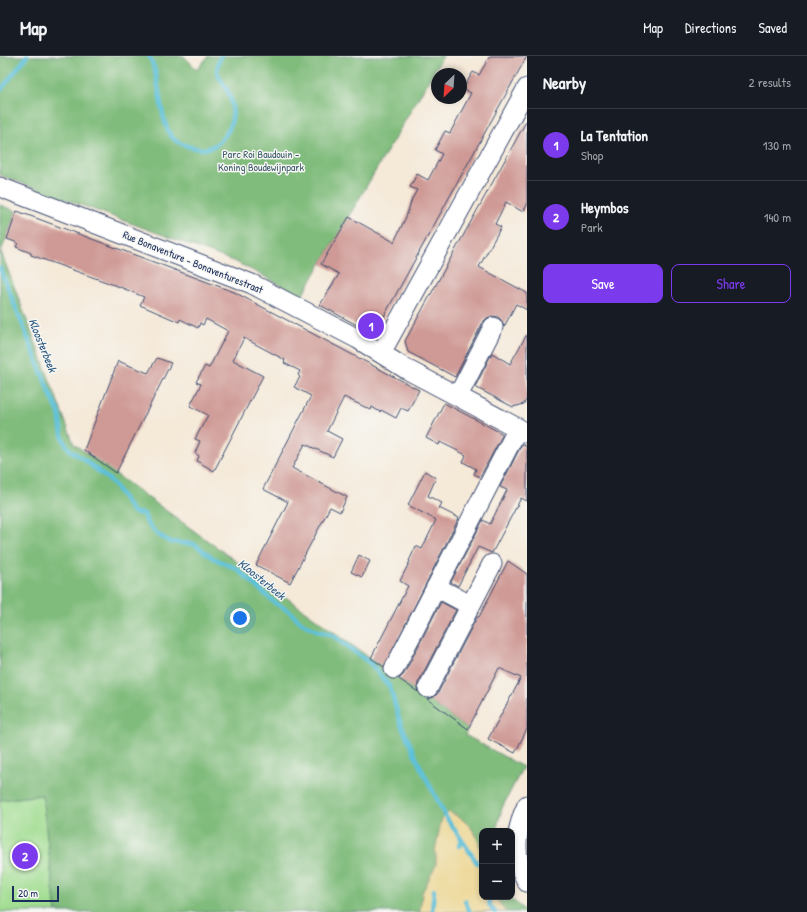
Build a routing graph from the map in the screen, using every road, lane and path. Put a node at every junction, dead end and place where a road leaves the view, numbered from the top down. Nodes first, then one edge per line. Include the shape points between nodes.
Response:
1 (527, 88) edge
2 (0, 187) edge
3 (493, 327) dead end
4 (381, 353) junction
5 (458, 396) junction
6 (524, 430) edge
7 (492, 564) dead end
8 (436, 587) junction
9 (470, 605) junction
10 (394, 669) dead end
11 (428, 688) dead end
12 (527, 806) edge
13 (527, 882) edge

1 - 4 street
2 - 4 street, Rue Bonaventure - Bonaventurestraat via 252,284
3 - 5 street
4 - 5 street, Rue Bonaventure - Bonaventurestraat via 393,362
5 - 6 street, Rue Bonaventure - Bonaventurestraat
6 - 8 street
7 - 9 street
8 - 9 street
8 - 10 street
9 - 11 street
12 - 13 street via 520,823 516,845 522,874

